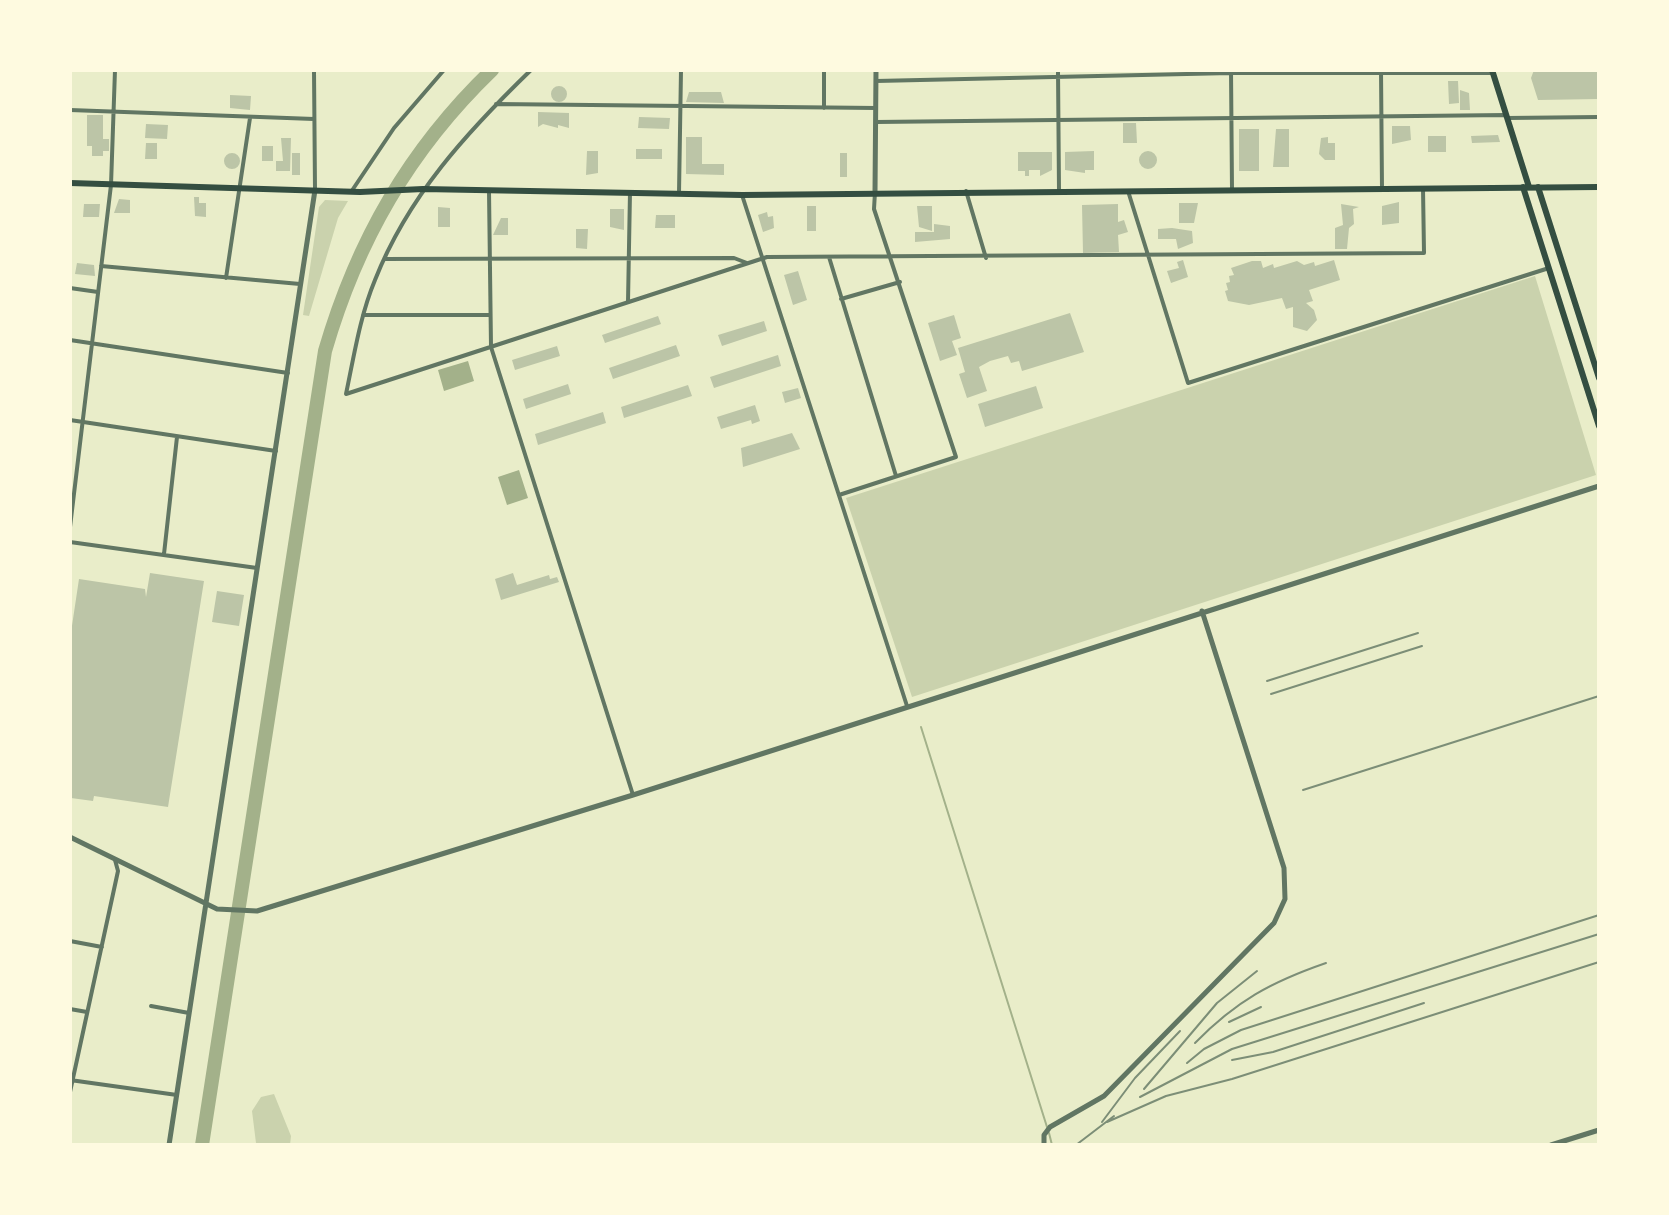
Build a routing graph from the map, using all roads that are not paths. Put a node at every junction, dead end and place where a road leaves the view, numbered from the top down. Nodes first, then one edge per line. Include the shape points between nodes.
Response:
1 (115, 70) edge
2 (314, 70) edge
3 (444, 70) edge
4 (531, 70) edge
5 (681, 70) edge
6 (824, 70) edge
7 (876, 70) edge
8 (1058, 70) edge
9 (1231, 72) edge
10 (1492, 72) edge
11 (1381, 73) edge
12 (1058, 79) junction
13 (876, 81) junction
14 (496, 104) junction
15 (681, 108) junction
16 (824, 108) junction
17 (876, 108) junction
18 (70, 110) edge
19 (114, 112) junction
20 (1382, 116) junction
21 (250, 117) junction
22 (1507, 117) junction
23 (1599, 117) edge
24 (1231, 118) junction
25 (314, 119) junction
26 (1059, 120) junction
27 (876, 122) junction
28 (70, 183) edge
29 (111, 185) junction
30 (240, 186) junction
31 (1526, 187) junction
32 (1538, 187) junction
33 (1599, 187) edge
34 (1423, 188) junction
35 (423, 189) junction
36 (1382, 189) junction
37 (315, 190) junction
38 (1232, 190) junction
39 (489, 191) junction
40 (966, 191) junction
41 (1059, 191) junction
42 (1128, 191) junction
43 (351, 192) junction
44 (630, 192) junction
45 (875, 192) junction
46 (679, 193) junction
47 (742, 195) junction
48 (1147, 256) junction
49 (829, 257) junction
50 (890, 257) junction
51 (986, 258) junction
52 (384, 259) junction
53 (629, 259) junction
54 (762, 259) junction
55 (489, 260) junction
56 (747, 263) junction
57 (101, 266) junction
58 (1549, 268) junction
59 (226, 278) junction
60 (900, 282) junction
61 (300, 284) junction
62 (70, 288) edge
63 (98, 292) junction
64 (841, 299) junction
65 (628, 303) junction
66 (363, 315) junction
67 (489, 315) junction
68 (70, 340) edge
69 (92, 343) junction
70 (491, 347) junction
71 (288, 373) junction
72 (1599, 378) edge
73 (70, 420) edge
74 (84, 422) junction
75 (1599, 426) edge
76 (177, 437) junction
77 (276, 451) junction
78 (70, 472) edge
79 (78, 472) junction
80 (896, 477) junction
81 (1599, 486) edge
82 (839, 495) junction
83 (70, 527) edge
84 (70, 542) edge
85 (164, 554) junction
86 (258, 568) junction
87 (1202, 611) junction
88 (907, 706) junction
89 (633, 795) junction
90 (70, 837) edge
91 (115, 860) junction
92 (205, 904) junction
93 (70, 941) edge
94 (102, 947) junction
95 (151, 1006) dead end
96 (70, 1009) edge
97 (88, 1012) junction
98 (189, 1013) junction
99 (72, 1081) edge
100 (70, 1092) edge
101 (177, 1095) junction
102 (1599, 1130) edge
103 (169, 1145) edge
104 (1044, 1145) edge
105 (1551, 1145) edge

1 - 19 street
2 - 25 street
3 - 43 street via 394,128
4 - 14 street
5 - 15 street
6 - 16 street
7 - 13 street
8 - 12 street
9 - 11 street
9 - 12 street
9 - 24 street
10 - 11 street
10 - 22 main road
11 - 20 street
12 - 13 street
12 - 26 street
13 - 17 street
14 - 15 street
14 - 35 street
15 - 16 street
15 - 46 street
16 - 17 street
17 - 27 street
18 - 19 street
19 - 21 street
19 - 29 street
20 - 22 street
20 - 24 street
20 - 36 street
21 - 25 street
21 - 30 street
22 - 23 street
22 - 31 main road
24 - 26 street
24 - 38 street
25 - 37 street
26 - 27 street
26 - 41 street
27 - 45 street
28 - 29 main road
29 - 30 main road
29 - 57 street
30 - 37 main road
30 - 59 street
31 - 32 main road
31 - 34 main road
31 - 58 main road
32 - 33 main road
32 - 72 main road
34 - 36 main road
34 - 48 street via 1424,253
35 - 39 main road
35 - 43 main road
35 - 52 street
36 - 38 main road
37 - 43 main road
37 - 61 street
38 - 42 main road
39 - 44 main road
39 - 55 street
40 - 41 main road
40 - 45 main road
40 - 51 street
41 - 42 main road
42 - 48 street
44 - 46 main road
44 - 53 street
45 - 47 main road
45 - 50 street via 874,209
46 - 47 main road
47 - 54 street
48 - 51 street
48 - 58 street via 1188,383
49 - 50 street
49 - 54 street
49 - 64 street
50 - 51 street
50 - 60 street
52 - 55 street
52 - 66 street
53 - 55 street
53 - 56 street via 734,258
53 - 65 street
54 - 56 street
54 - 82 street
55 - 67 street
56 - 65 street
57 - 59 street
57 - 63 street
58 - 75 main road
59 - 61 street
60 - 64 street
60 - 80 street via 956,457
61 - 71 street
62 - 63 street
63 - 69 street
64 - 80 street
65 - 70 street
66 - 67 street
66 - 70 street via 346,394
67 - 70 street
68 - 69 street
69 - 71 street
69 - 74 street
70 - 89 street
71 - 77 street
73 - 74 street
74 - 76 street
74 - 79 street
76 - 77 street
76 - 85 street
77 - 86 street
78 - 79 street
79 - 83 street
80 - 82 street
81 - 87 street
82 - 88 street
84 - 85 street
85 - 86 street
86 - 92 street
87 - 88 street
87 - 104 street via 1284,868 1285,899 1274,923 1104,1096 1050,1127
88 - 89 street
89 - 92 street via 257,911
90 - 91 street
91 - 92 street
91 - 94 street via 118,871
92 - 98 street
93 - 94 street
94 - 97 street
95 - 98 street
96 - 97 street
97 - 99 street
98 - 101 street
99 - 100 street
99 - 101 street
101 - 103 street
102 - 105 street

